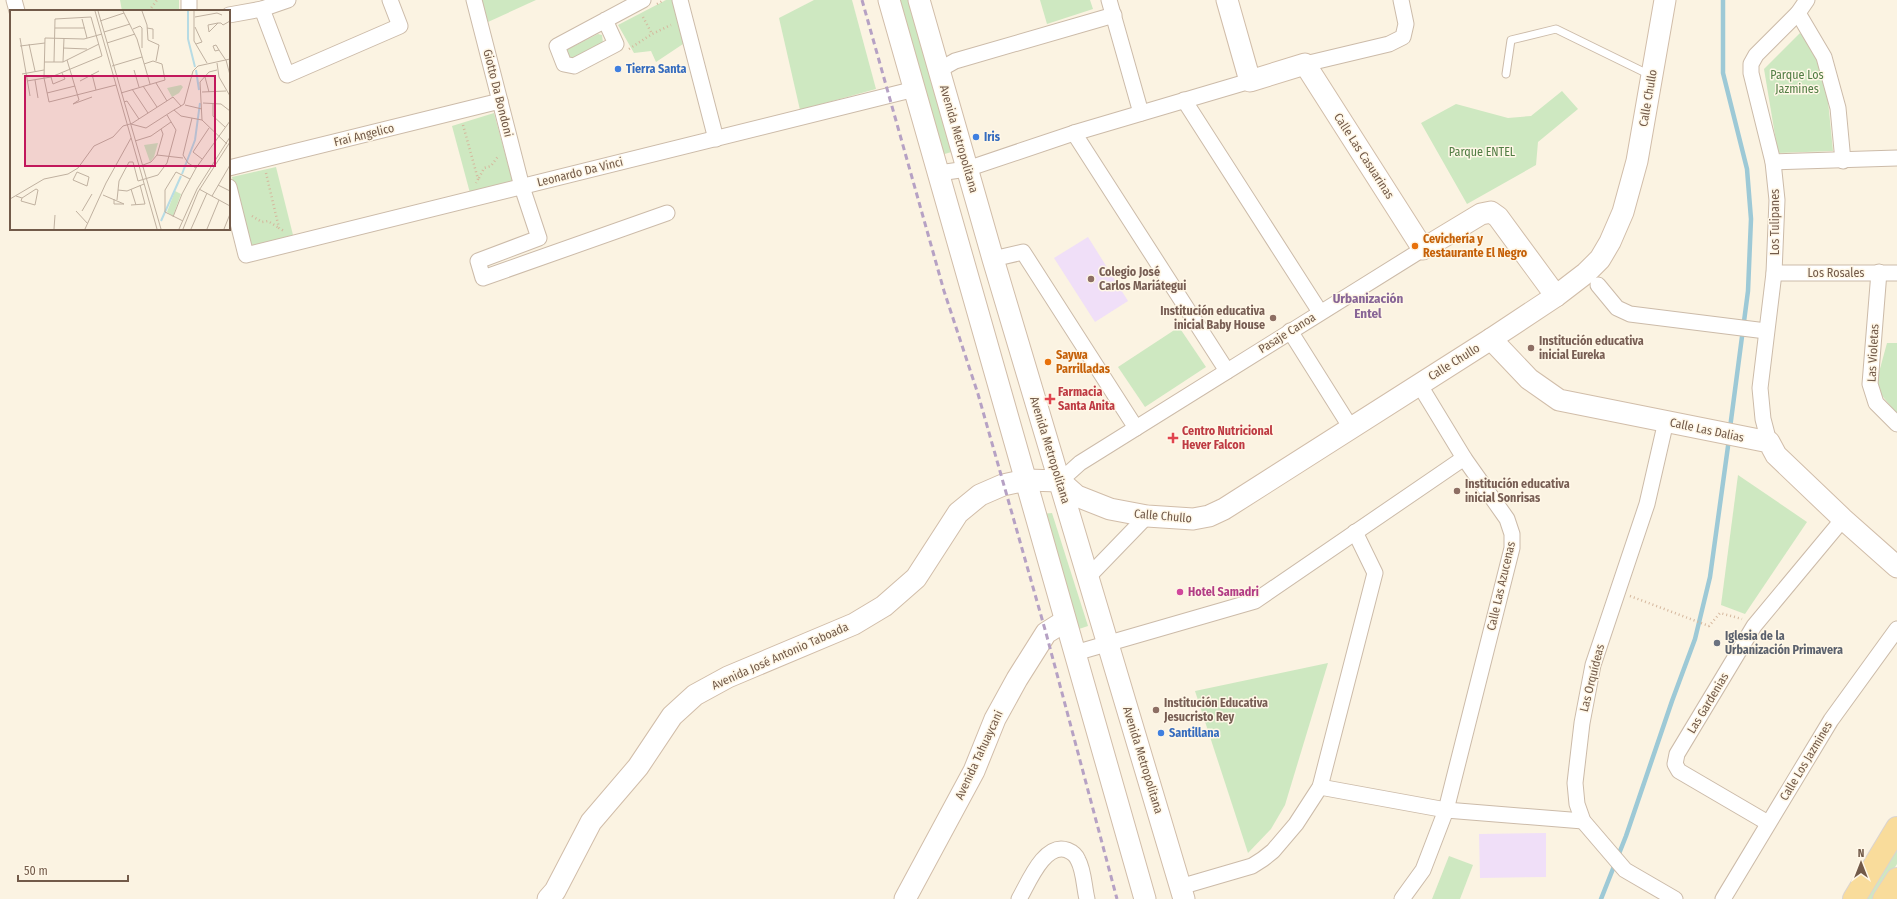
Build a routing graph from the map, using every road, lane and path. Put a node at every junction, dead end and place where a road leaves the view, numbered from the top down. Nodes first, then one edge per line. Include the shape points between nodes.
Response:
1 (14, 0) edge
2 (157, 0) edge
3 (288, 0) edge
4 (390, 0) edge
5 (474, 0) edge
6 (680, 0) edge
7 (889, 0) edge
8 (919, 0) edge
9 (1109, 0) edge
10 (1227, 0) edge
11 (1401, 0) edge
12 (1665, 0) edge
13 (1807, 0) edge
14 (642, 6) edge
15 (262, 9) junction
16 (17, 10) edge
17 (151, 10) edge
18 (1798, 13) junction
19 (230, 15) edge
20 (1114, 16) junction
21 (605, 20) dead end
22 (676, 23) dead end
23 (652, 34) junction
24 (630, 50) dead end
25 (1305, 64) junction
26 (939, 70) junction
27 (1506, 74) dead end
28 (1653, 76) junction
29 (1250, 81) junction
30 (915, 89) junction
31 (1184, 100) junction
32 (500, 101) junction
33 (1141, 113) junction
34 (462, 121) dead end
35 (1074, 133) junction
36 (716, 139) junction
37 (506, 152) dead end
38 (1897, 158) edge
39 (1843, 161) junction
40 (1773, 162) junction
41 (230, 168) edge
42 (265, 168) dead end
43 (967, 169) junction
44 (938, 173) junction
45 (478, 179) junction
46 (522, 187) junction
47 (472, 189) dead end
48 (230, 191) edge
49 (667, 213) dead end
50 (250, 215) dead end
51 (279, 228) junction
52 (285, 232) dead end
53 (1424, 249) junction
54 (993, 259) junction
55 (1879, 272) junction
56 (1774, 273) junction
57 (1897, 273) edge
58 (1598, 285) dead end
59 (1556, 296) junction
60 (1320, 312) junction
61 (1290, 331) junction
62 (1766, 332) junction
63 (1491, 339) junction
64 (1227, 371) junction
65 (1419, 384) junction
66 (1670, 422) junction
67 (1897, 424) edge
68 (1136, 428) junction
69 (1351, 428) junction
70 (1769, 442) junction
71 (1464, 458) junction
72 (1026, 480) junction
73 (1060, 482) junction
74 (1147, 516) junction
75 (1843, 519) junction
76 (1355, 532) junction
77 (1897, 567) edge
78 (1088, 577) junction
79 (1618, 591) junction
80 (1065, 620) junction
81 (1754, 626) junction
82 (1897, 629) edge
83 (1108, 642) junction
84 (1075, 653) junction
85 (1320, 787) junction
86 (1446, 810) junction
87 (1583, 820) junction
88 (1768, 823) junction
89 (1897, 828) edge
90 (1897, 879) edge
91 (1182, 893) edge
92 (548, 899) edge
93 (905, 899) edge
94 (1019, 899) edge
95 (1087, 899) edge
96 (1145, 899) edge
97 (1402, 899) edge
98 (1676, 899) edge
99 (1723, 899) edge
100 (1854, 899) edge
101 (1884, 899) edge

1 - 16 street
2 - 17 path
3 - 15 street
4 - 15 street via 400,26 286,75
5 - 32 street, Giotto Da Bondoni
6 - 36 street
7 - 30 main road
8 - 26 main road, Avenida Metropolitana
9 - 20 street
10 - 29 main road
11 - 25 street via 1406,24 1403,37 1390,44
12 - 28 main road, Calle Chullo
13 - 18 street, Los Tulipanes
14 - 21 street
14 - 23 path
15 - 19 street
18 - 39 street via 1824,57 1838,108
18 - 40 street, Los Tulipanes via 1756,55 1751,64 1751,74
20 - 26 street via 955,61
20 - 33 street
22 - 23 path
23 - 24 path
25 - 29 main road
25 - 53 main road, Calle Las Casuarinas
26 - 43 main road, Avenida Metropolitana
27 - 28 lane via 1511,40 1556,29
28 - 59 main road, Calle Chullo via 1637,161 1623,212 1610,242 1600,259 1586,274
29 - 31 street
30 - 36 street, Leonardo Da Vinci
30 - 44 main road
31 - 33 street
31 - 60 street
32 - 41 street, Frai Angelico
32 - 46 street, Giotto Da Bondoni
33 - 35 street
34 - 45 path
35 - 43 street
35 - 64 street
36 - 46 street, Leonardo Da Vinci
37 - 45 path via 499,155 491,166 484,168
38 - 39 street
39 - 40 street
40 - 56 street, Los Tulipanes via 1777,200
42 - 51 path
43 - 44 street
43 - 54 main road, Avenida Metropolitana
44 - 72 main road
45 - 47 path
46 - 48 street, Leonardo Da Vinci via 246,255
46 - 49 street, Giotto Da Bondoni via 539,238 478,261 483,278
50 - 51 path
51 - 52 path
53 - 59 main road, Pasaje Canoa via 1481,214 1491,212 1498,217
53 - 60 street, Pasaje Canoa
54 - 68 street via 1023,252
54 - 73 main road, Avenida Metropolitana
55 - 56 street, Los Rosales
55 - 57 street, Los Rosales
55 - 67 street, Las Violetas via 1870,384 1876,403
56 - 62 street, Los Tulipanes
58 - 62 street via 1617,308 1630,314
59 - 63 main road, Calle Chullo
60 - 61 street, Pasaje Canoa
61 - 64 street, Pasaje Canoa
61 - 69 street
62 - 70 street, Los Tulipanes via 1760,388 1763,419
63 - 65 main road, Calle Chullo
63 - 66 main road, Calle Las Dalias via 1529,379 1559,400
64 - 68 street, Pasaje Canoa
65 - 69 main road, Calle Chullo
65 - 71 street, Calle Las Azucenas
66 - 70 main road, Calle Las Dalias
66 - 79 street, Las Orquídeas via 1647,504
68 - 73 street, Pasaje Canoa via 1080,462
69 - 74 main road, Calle Chullo via 1209,516 1193,519
70 - 75 main road via 1776,455
71 - 76 street
71 - 86 street, Calle Las Azucenas via 1507,519 1512,534 1512,548
72 - 73 main road, Avenida José Antonio Taboada
72 - 80 main road
72 - 92 main road, Avenida José Antonio Taboada via 1003,485 980,495 958,513 916,578 884,606 854,624 728,677 695,695 672,716 638,767 591,822 555,891
73 - 74 main road, Calle Chullo via 1077,496 1110,509
73 - 78 main road, Avenida Metropolitana
74 - 78 street
75 - 77 main road
75 - 81 street, Las Gardenias
76 - 83 street via 1256,601
76 - 85 street via 1375,573
78 - 83 main road, Avenida Metropolitana
79 - 81 path via 1709,626 1720,612
79 - 87 street, Las Orquídeas via 1593,665 1582,723 1575,783 1577,804
80 - 84 main road
80 - 93 main road, Avenida Tahuaycani via 1046,633 1017,679 995,719 974,771
81 - 88 street, Las Gardenias via 1677,754 1675,764 1679,770
82 - 88 street, Calle Los Jazmines via 1831,720
83 - 84 street
83 - 91 main road, Avenida Metropolitana
84 - 96 main road
85 - 86 street
85 - 91 street via 1296,824 1263,859 1252,866
86 - 87 street
86 - 97 street, Calle Las Azucenas via 1423,870
87 - 98 street, Las Orquídeas via 1625,870
88 - 99 street, Calle Los Jazmines
89 - 100 main road
90 - 101 main road
94 - 95 street via 1044,856 1053,850 1063,848 1072,852 1078,860

